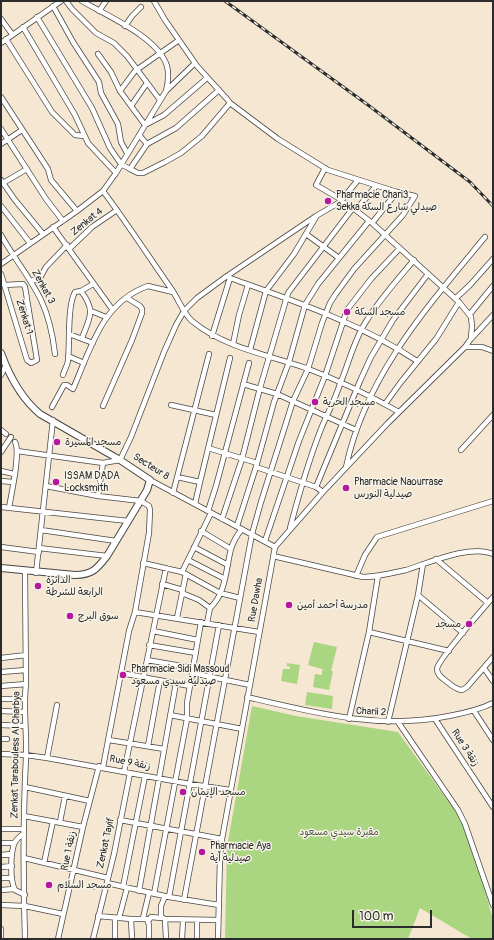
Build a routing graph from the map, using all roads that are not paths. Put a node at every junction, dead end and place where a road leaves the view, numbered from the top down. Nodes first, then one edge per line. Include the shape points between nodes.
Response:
1 (61, 1) edge
2 (66, 1) edge
3 (82, 1) edge
4 (106, 1) edge
5 (154, 1) edge
6 (53, 6) junction
7 (141, 7) dead end
8 (99, 10) junction
9 (37, 17) junction
10 (1, 20) edge
11 (125, 26) junction
12 (23, 27) junction
13 (12, 34) junction
14 (6, 39) junction
15 (179, 40) junction
16 (1, 43) edge
17 (161, 53) junction
18 (98, 54) dead end
19 (195, 63) junction
20 (136, 69) junction
21 (207, 78) junction
22 (147, 83) junction
23 (219, 90) junction
24 (120, 91) junction
25 (166, 91) junction
26 (1, 97) edge
27 (160, 100) junction
28 (230, 103) junction
29 (131, 106) junction
30 (145, 125) junction
31 (1, 129) edge
32 (22, 130) junction
33 (139, 135) junction
34 (84, 136) junction
35 (8, 140) junction
36 (1, 144) edge
37 (147, 144) junction
38 (127, 153) junction
39 (121, 164) junction
40 (325, 168) junction
41 (27, 169) junction
42 (130, 169) junction
43 (116, 173) junction
44 (358, 180) junction
45 (2, 182) edge
46 (376, 186) junction
47 (103, 191) junction
48 (397, 192) junction
49 (341, 201) junction
50 (1, 206) edge
51 (354, 209) junction
52 (117, 210) junction
53 (77, 211) junction
54 (316, 216) junction
55 (63, 221) junction
56 (370, 222) junction
57 (53, 227) junction
58 (43, 234) junction
59 (306, 234) junction
60 (1, 235) edge
61 (385, 235) junction
62 (485, 237) dead end
63 (30, 244) junction
64 (68, 247) junction
65 (324, 247) junction
66 (400, 248) junction
67 (13, 255) junction
68 (339, 258) junction
69 (493, 258) edge
70 (414, 260) junction
71 (1, 264) edge
72 (1, 274) edge
73 (428, 274) junction
74 (229, 277) junction
75 (31, 281) junction
76 (93, 284) junction
77 (4, 285) junction
78 (248, 285) junction
79 (493, 286) edge
80 (443, 288) junction
81 (81, 291) junction
82 (266, 291) junction
83 (173, 292) junction
84 (127, 298) junction
85 (286, 298) junction
86 (457, 300) junction
87 (305, 305) junction
88 (112, 309) junction
89 (91, 310) junction
90 (184, 311) junction
91 (325, 314) junction
92 (470, 314) junction
93 (493, 315) edge
94 (106, 317) junction
95 (344, 321) junction
96 (361, 330) junction
97 (69, 334) junction
98 (212, 336) junction
99 (82, 338) junction
100 (381, 339) junction
101 (470, 340) junction
102 (93, 343) junction
103 (233, 344) junction
104 (465, 347) junction
105 (397, 348) junction
106 (250, 350) junction
107 (493, 351) edge
108 (1, 353) edge
109 (55, 354) dead end
110 (209, 354) dead end
111 (68, 356) junction
112 (269, 357) junction
113 (230, 358) dead end
114 (417, 361) junction
115 (289, 362) junction
116 (84, 363) junction
117 (248, 363) dead end
118 (5, 366) junction
119 (308, 369) junction
120 (1, 375) edge
121 (63, 375) dead end
122 (326, 376) junction
123 (341, 383) junction
124 (243, 384) junction
125 (260, 388) junction
126 (356, 390) junction
127 (277, 394) junction
128 (370, 396) junction
129 (293, 402) junction
130 (385, 404) junction
131 (103, 406) dead end
132 (171, 406) dead end
133 (52, 407) dead end
134 (194, 410) junction
135 (311, 410) junction
136 (399, 412) junction
137 (216, 415) junction
138 (493, 415) edge
139 (326, 416) junction
140 (53, 420) junction
141 (342, 424) junction
142 (1, 430) edge
143 (356, 430) junction
144 (6, 434) dead end
145 (11, 437) dead end
146 (15, 442) dead end
147 (208, 448) junction
148 (461, 450) dead end
149 (17, 451) junction
150 (1, 452) edge
151 (225, 454) junction
152 (49, 455) junction
153 (242, 459) junction
154 (120, 460) junction
155 (103, 463) junction
156 (257, 465) junction
157 (346, 467) junction
158 (1, 471) edge
159 (271, 472) junction
160 (14, 474) junction
161 (286, 476) junction
162 (178, 477) junction
163 (150, 480) junction
164 (1, 481) edge
165 (14, 482) junction
166 (200, 482) junction
167 (302, 482) junction
168 (46, 486) junction
169 (316, 487) junction
170 (323, 492) junction
171 (173, 493) junction
172 (98, 496) junction
173 (140, 501) junction
174 (493, 501) edge
175 (195, 504) junction
176 (1, 507) edge
177 (8, 508) junction
178 (43, 511) junction
179 (210, 512) junction
180 (222, 519) junction
181 (128, 521) junction
182 (239, 527) junction
183 (41, 530) junction
184 (290, 530) junction
185 (201, 531) junction
186 (252, 534) junction
187 (116, 541) junction
188 (265, 541) junction
189 (1, 547) edge
190 (194, 547) junction
191 (275, 547) junction
192 (231, 549) junction
193 (39, 550) junction
194 (493, 554) edge
195 (107, 556) junction
196 (273, 556) junction
197 (436, 559) junction
198 (188, 560) junction
199 (143, 563) junction
200 (423, 564) junction
201 (228, 565) junction
202 (1, 568) edge
203 (166, 568) junction
204 (25, 571) junction
205 (36, 573) junction
206 (184, 573) junction
207 (356, 576) junction
208 (378, 576) junction
209 (225, 579) junction
210 (162, 584) junction
211 (182, 592) junction
212 (220, 593) junction
213 (418, 595) junction
214 (240, 598) junction
215 (493, 598) edge
216 (488, 604) junction
217 (210, 608) junction
218 (135, 612) junction
219 (156, 615) junction
220 (177, 618) junction
221 (201, 622) junction
222 (207, 623) junction
223 (219, 625) junction
224 (235, 628) junction
225 (153, 631) junction
226 (259, 632) junction
227 (369, 632) junction
228 (463, 633) junction
229 (198, 640) junction
230 (407, 641) junction
231 (149, 646) junction
232 (448, 651) junction
233 (196, 653) junction
234 (26, 655) junction
235 (493, 657) edge
236 (1, 658) edge
237 (147, 660) junction
238 (484, 668) junction
239 (26, 670) junction
240 (193, 671) junction
241 (1, 672) edge
242 (121, 673) junction
243 (144, 677) junction
244 (210, 677) junction
245 (160, 680) junction
246 (225, 680) junction
247 (493, 681) edge
248 (176, 683) junction
249 (26, 684) junction
250 (250, 685) junction
251 (1, 686) edge
252 (190, 686) junction
253 (247, 697) junction
254 (1, 699) edge
255 (24, 699) junction
256 (493, 703) edge
257 (57, 705) dead end
258 (474, 711) junction
259 (1, 712) edge
260 (25, 712) junction
261 (170, 715) junction
262 (187, 719) junction
263 (349, 719) junction
264 (435, 719) junction
265 (202, 722) junction
266 (388, 722) junction
267 (398, 722) junction
268 (217, 725) junction
269 (1, 726) edge
270 (25, 726) junction
271 (242, 729) junction
272 (1, 739) edge
273 (7, 739) dead end
274 (109, 740) junction
275 (493, 740) edge
276 (129, 744) junction
277 (148, 746) junction
278 (164, 750) junction
279 (1, 754) edge
280 (26, 755) junction
281 (48, 758) junction
282 (101, 767) junction
283 (124, 772) junction
284 (130, 773) junction
285 (145, 776) junction
286 (159, 778) junction
287 (176, 781) junction
288 (190, 784) junction
289 (205, 786) junction
290 (25, 787) junction
291 (230, 790) junction
292 (65, 796) junction
293 (90, 801) junction
294 (493, 807) edge
295 (24, 816) junction
296 (120, 820) junction
297 (53, 821) junction
298 (60, 822) junction
299 (135, 824) junction
300 (150, 826) junction
301 (83, 827) junction
302 (1, 829) edge
303 (165, 829) junction
304 (24, 831) junction
305 (181, 832) junction
306 (195, 835) junction
307 (222, 839) junction
308 (1, 843) edge
309 (14, 843) junction
310 (12, 854) junction
311 (1, 855) edge
312 (24, 858) junction
313 (44, 862) junction
314 (1, 866) edge
315 (12, 866) junction
316 (74, 870) junction
317 (1, 878) edge
318 (12, 878) junction
319 (107, 880) junction
320 (125, 888) junction
321 (14, 889) junction
322 (1, 890) edge
323 (138, 891) junction
324 (151, 894) junction
325 (25, 895) junction
326 (167, 897) junction
327 (184, 900) junction
328 (1, 905) edge
329 (219, 905) junction
330 (493, 905) edge
331 (25, 906) junction
332 (63, 914) junction
333 (98, 916) junction
334 (117, 918) junction
335 (143, 918) junction
336 (131, 919) junction
337 (163, 919) junction
338 (148, 920) junction
339 (183, 920) junction
340 (198, 920) junction
341 (218, 920) junction
342 (1, 929) edge
343 (1, 939) edge
344 (25, 939) edge
345 (58, 939) edge
346 (93, 939) edge
347 (115, 939) edge
348 (132, 939) edge
349 (149, 939) edge
350 (166, 939) edge
351 (182, 939) edge
352 (197, 939) edge
353 (218, 939) edge

1 - 6 street
2 - 20 street via 92,30 119,47
3 - 8 street
4 - 8 street
5 - 15 street
6 - 9 street
6 - 38 street via 99,82 101,93 118,124 121,142
7 - 11 street
8 - 11 street
9 - 12 street
9 - 39 street via 92,108 106,140
10 - 13 street
11 - 17 street
12 - 13 street
12 - 34 street via 75,115
13 - 14 street
14 - 16 street
14 - 34 street via 52,112 75,135
15 - 17 street
15 - 19 street
17 - 20 street
17 - 25 street via 167,68
18 - 24 street
19 - 21 street
19 - 25 street
20 - 22 street
20 - 24 street
21 - 23 street
21 - 30 street via 164,115
22 - 27 street
22 - 29 street
23 - 28 street
23 - 37 street via 176,128
24 - 29 street
25 - 27 street
26 - 32 street
27 - 30 street
28 - 40 street via 278,139
28 - 42 street via 202,136 181,153 143,173
29 - 30 street
30 - 33 street
31 - 35 street
32 - 35 street
32 - 53 street via 48,169 51,180
33 - 37 street
33 - 38 street
34 - 43 street via 94,152
35 - 36 street
35 - 41 street
37 - 42 street
38 - 39 street
39 - 42 street
39 - 43 street
40 - 44 street
40 - 49 street via 316,186
41 - 45 street
41 - 55 street
43 - 47 street
44 - 46 street
44 - 49 street
45 - 58 street
46 - 48 street
46 - 51 street
47 - 52 street
47 - 53 street
48 - 56 street
48 - 61 street via 415,196 403,215
49 - 51 street
49 - 54 street
50 - 63 street
51 - 56 street
51 - 65 street
52 - 64 street, Zenkat 4
52 - 83 street
53 - 55 street
54 - 59 street
54 - 74 street
55 - 57 street
56 - 61 street
56 - 68 street
57 - 58 street
57 - 64 street
58 - 63 street
59 - 65 street
59 - 82 street
60 - 67 street, Zenkat 3
61 - 66 street
61 - 91 street via 341,286
62 - 80 street
63 - 67 street
64 - 75 street, Zenkat 4 via 46,266 40,278
64 - 76 street
65 - 68 street
65 - 85 street via 296,281
66 - 70 street
66 - 95 street via 351,304
67 - 71 street
67 - 75 street, Zenkat 3
68 - 87 street
69 - 86 street
70 - 73 street
70 - 96 street via 374,309
72 - 77 street, Zenkat 1
73 - 80 street
73 - 100 street
74 - 78 street
74 - 90 street via 197,298
74 - 98 street
75 - 109 street, Zenkat 3 via 45,310
76 - 81 street
76 - 88 street
77 - 77 street, Zenkat 1 via 22,284 26,289 37,360 32,363 29,363
78 - 82 street
78 - 103 street
79 - 92 street
80 - 86 street
80 - 105 street
81 - 89 street
81 - 97 street via 73,295
82 - 85 street
82 - 106 street
83 - 84 street via 148,286
83 - 90 street
84 - 88 street
84 - 131 street via 140,306 142,311
85 - 87 street
85 - 112 street
86 - 92 street
86 - 114 street via 436,339
87 - 91 street
87 - 115 street
88 - 94 street
89 - 94 street
89 - 99 street
90 - 98 street via 193,322
90 - 154 street via 164,352
91 - 95 street
91 - 119 street
92 - 101 street
93 - 101 street, Rue Dawha
94 - 102 street
95 - 96 street
95 - 122 street
96 - 100 street
96 - 123 street
97 - 99 street
97 - 111 street
98 - 103 street
99 - 102 street
100 - 105 street
100 - 126 street
101 - 104 street, Rue Dawha
102 - 116 street
103 - 106 street
104 - 107 street via 482,347
104 - 136 street, Rue Dawha
105 - 114 street
105 - 128 street
106 - 112 street
108 - 118 street, Secteur 8
110 - 134 street
111 - 116 street
111 - 121 street
112 - 115 street
112 - 125 street
113 - 137 street
114 - 130 street
115 - 119 street
115 - 127 street
116 - 133 street via 73,389 64,385
117 - 124 street
118 - 120 street
118 - 140 street, Secteur 8 via 32,407
119 - 122 street
119 - 129 street
122 - 123 street
122 - 135 street
123 - 126 street
123 - 139 street
124 - 125 street
124 - 151 street
125 - 127 street
125 - 153 street
126 - 128 street
126 - 141 street
127 - 129 street
127 - 156 street
128 - 130 street
128 - 143 street
129 - 135 street
129 - 159 street
130 - 136 street
132 - 134 street
134 - 137 street
134 - 162 street
135 - 139 street
135 - 161 street
136 - 157 street, Rue Dawha
137 - 147 street
138 - 148 street
139 - 141 street
139 - 167 street
140 - 152 street
140 - 154 street, Secteur 8
141 - 143 street
141 - 169 street
142 - 144 street
143 - 157 street
145 - 150 street
146 - 149 street
147 - 151 street
147 - 166 street
149 - 152 street
149 - 160 street
151 - 153 street
151 - 179 street
152 - 155 street
152 - 168 street
153 - 156 street
153 - 180 street
154 - 155 street
154 - 163 street, Secteur 8
155 - 172 street
156 - 159 street
156 - 182 street
157 - 170 street, Rue Dawha
158 - 160 street
159 - 161 street
159 - 186 street
160 - 165 street
161 - 167 street
161 - 188 street
162 - 166 street
162 - 171 street
163 - 171 street, Secteur 8
163 - 173 street
164 - 165 street
165 - 177 street
166 - 175 street
167 - 169 street
167 - 184 street
168 - 172 street
168 - 178 street
169 - 170 street
170 - 184 street, Rue Dawha
171 - 175 street, Secteur 8
172 - 173 street
173 - 181 street
173 - 199 street, Rue 1 زنقة via 149,506 150,510 149,533
174 - 207 street via 376,537
175 - 179 street, Secteur 8
176 - 177 street
177 - 178 street
178 - 181 street
178 - 183 street
179 - 180 street, Secteur 8
179 - 185 street
180 - 182 street, Secteur 8
181 - 187 street
182 - 186 street, Secteur 8
182 - 192 street
183 - 187 street
183 - 193 street
184 - 191 street, Rue Dawha
185 - 190 street
185 - 192 street
186 - 188 street, Secteur 8
186 - 214 street
187 - 195 street
188 - 191 street, Secteur 8
189 - 193 street
190 - 198 street
190 - 201 street
191 - 196 street, Rue Dawha
192 - 201 street
193 - 195 street
193 - 205 street
194 - 197 street via 473,551
195 - 205 street via 86,575
196 - 207 street
196 - 226 street, Rue Dawha
197 - 200 street
197 - 216 street
198 - 206 street
198 - 209 street
199 - 203 street
199 - 218 street, Rue 1 زنقة
200 - 208 street
200 - 213 street
201 - 209 street
202 - 204 street
203 - 206 street
203 - 210 street
204 - 205 street
204 - 234 street, Zenkat Tarabouless Al Charbya
206 - 211 street
206 - 212 street
207 - 208 street
208 - 227 street
209 - 212 street
210 - 211 street
210 - 219 street
211 - 217 street
211 - 220 street
212 - 214 street
212 - 217 street
213 - 228 street
213 - 230 street
214 - 224 street
215 - 216 street
216 - 228 street
217 - 222 street
218 - 219 street
218 - 242 street, Rue 1 زنقة
219 - 220 street
219 - 225 street
220 - 221 street
221 - 222 street
221 - 229 street
222 - 223 street
223 - 224 street
223 - 244 street
224 - 226 street
224 - 246 street
225 - 229 street
225 - 231 street
226 - 250 street, Rue Dawha
227 - 230 street
227 - 263 street
228 - 232 street
229 - 233 street
230 - 232 street
230 - 266 street
231 - 233 street
231 - 237 street
232 - 238 street via 437,670 440,677 459,690 467,687
233 - 240 street
234 - 236 street
234 - 239 street, Zenkat Tarabouless Al Charbya
235 - 238 street
237 - 240 street
237 - 243 street
238 - 247 street
239 - 241 street
239 - 249 street, Zenkat Tarabouless Al Charbya
240 - 244 street
240 - 252 street
242 - 243 street
242 - 274 street, Rue 1 زنقة
243 - 245 street
243 - 276 street
244 - 246 street
244 - 265 street
245 - 248 street
245 - 277 street
246 - 250 street
246 - 268 street
248 - 252 street
248 - 261 street
249 - 251 street
249 - 255 street, Zenkat Tarabouless Al Charbya
250 - 253 street, Rue Dawha
252 - 262 street
253 - 263 street, Charii 2
253 - 271 street, Rue Dawha
254 - 255 street
255 - 260 street, Zenkat Tarabouless Al Charbya
256 - 258 street, Charii 2
257 - 281 street
258 - 264 street, Charii 2
258 - 275 street
259 - 260 street
260 - 270 street, Zenkat Tarabouless Al Charbya
261 - 262 street
261 - 278 street
262 - 265 street
262 - 287 street
263 - 266 street, Charii 2
264 - 267 street, Charii 2
264 - 294 street, Rue 3 زنقة
265 - 268 street
265 - 288 street
266 - 267 street, Charii 2
267 - 330 street via 452,800 465,824
268 - 271 street
268 - 289 street
269 - 270 street
270 - 280 street, Zenkat Tarabouless Al Charbya
271 - 291 street, Rue Dawha
272 - 273 street
274 - 276 street
274 - 282 street, Rue 1 زنقة
276 - 277 street
276 - 283 street
277 - 278 street
278 - 286 street
279 - 280 street, Rue 9 زنقة
280 - 281 street, Rue 9 زنقة
280 - 290 street, Zenkat Tarabouless Al Charbya
281 - 282 street, Rue 9 زنقة
282 - 283 street, Rue 9 زنقة
282 - 293 street, Rue 1 زنقة
283 - 284 street, Rue 9 زنقة
284 - 285 street, Rue 9 زنقة
284 - 296 street, Zenkat Tayif
285 - 286 street, Rue 9 زنقة
285 - 299 street
286 - 287 street, Rue 9 زنقة
286 - 300 street
287 - 288 street, Rue 9 زنقة
287 - 303 street
288 - 289 street, Rue 9 زنقة
288 - 305 street
289 - 291 street, Rue 9 زنقة
289 - 306 street
290 - 292 street
290 - 295 street, Zenkat Tarabouless Al Charbya
291 - 307 street, Rue Dawha
292 - 293 street
292 - 298 street
293 - 301 street, Rue 1 زنقة
295 - 297 street
295 - 304 street, Zenkat Tarabouless Al Charbya
296 - 299 street
296 - 319 street, Zenkat Tayif
297 - 298 street
297 - 313 street
298 - 301 street
299 - 300 street
299 - 320 street
300 - 303 street
300 - 323 street
301 - 316 street, Rue 1 زنقة
302 - 304 street
303 - 305 street
303 - 324 street
304 - 309 street
304 - 312 street, Zenkat Tarabouless Al Charbya
305 - 306 street
305 - 326 street
306 - 307 street
306 - 327 street
307 - 329 street, Rue Dawha
308 - 309 street
309 - 310 street
310 - 311 street
310 - 315 street
312 - 313 street
312 - 325 street, Zenkat Tarabouless Al Charbya
313 - 316 street
314 - 315 street
315 - 318 street
316 - 319 street
316 - 332 street, Rue 1 زنقة
317 - 318 street
318 - 321 street
319 - 320 street
319 - 333 street, Zenkat Tayif
320 - 323 street
320 - 334 street
321 - 322 street
321 - 325 street
323 - 324 street
324 - 326 street
324 - 335 street
325 - 331 street, Zenkat Tarabouless Al Charbya
326 - 327 street
326 - 337 street via 161,906
327 - 329 street
328 - 331 street
329 - 341 street, Rue Dawha
331 - 332 street
331 - 344 street, Zenkat Tarabouless Al Charbya
332 - 345 street, Rue 1 زنقة
333 - 334 street
333 - 346 street, Zenkat Tayif
334 - 336 street
334 - 347 street
335 - 336 street
335 - 338 street
336 - 348 street
337 - 338 street via 151,917
337 - 339 street
337 - 350 street
338 - 349 street
339 - 340 street
339 - 351 street
340 - 341 street
340 - 352 street
341 - 353 street, Rue Dawha
342 - 343 street

